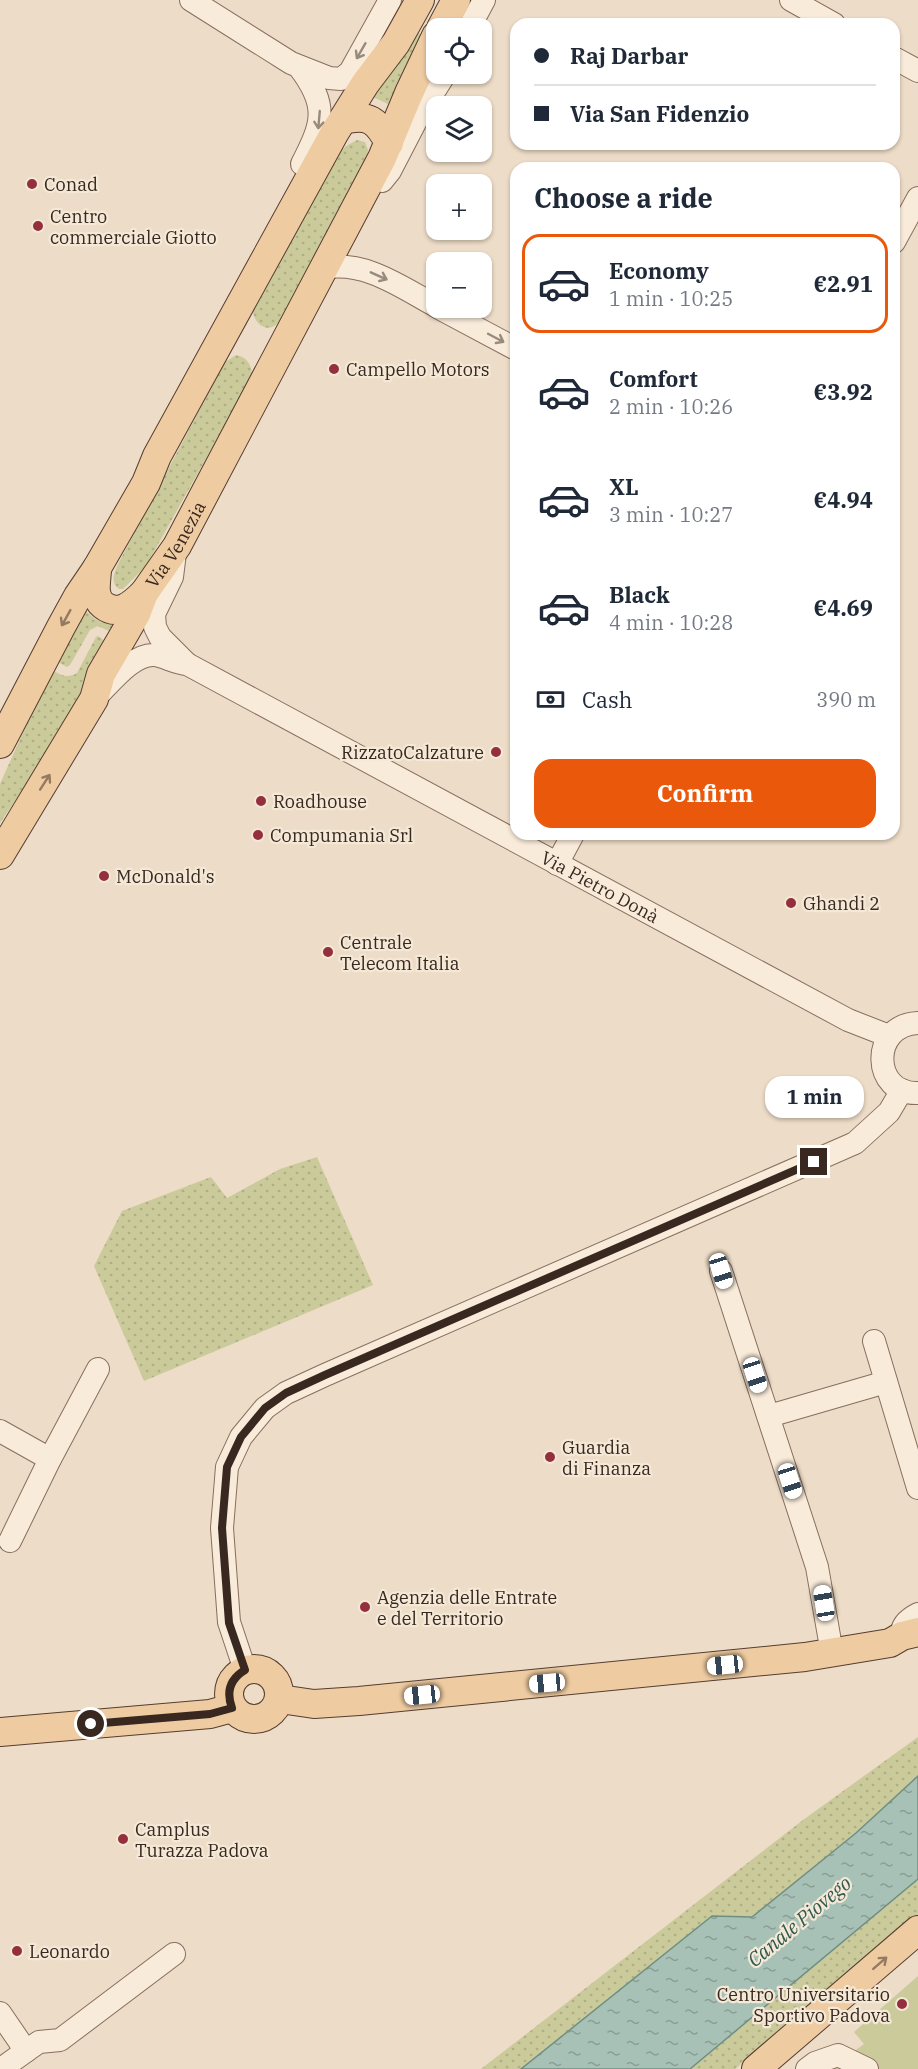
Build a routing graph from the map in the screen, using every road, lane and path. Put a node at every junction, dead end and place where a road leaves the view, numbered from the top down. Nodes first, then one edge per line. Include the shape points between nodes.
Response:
1 (191, 0) edge
2 (390, 0) edge
3 (420, 0) edge
4 (456, 0) edge
5 (484, 0) edge
6 (791, 0) edge
7 (446, 18) edge
8 (474, 18) edge
9 (823, 18) edge
10 (426, 57) edge
11 (900, 61) edge
12 (295, 65) junction
13 (918, 71) edge
14 (353, 82) junction
15 (439, 84) edge
16 (343, 120) junction
17 (389, 143) junction
18 (918, 198) edge
19 (345, 227) junction
20 (900, 231) edge
21 (323, 268) junction
22 (258, 271) junction
23 (426, 301) edge
24 (458, 318) edge
25 (510, 346) edge
26 (177, 546) junction
27 (97, 568) junction
28 (144, 593) junction
29 (187, 664) junction
30 (94, 699) junction
31 (0, 744) edge
32 (510, 839) edge
33 (513, 840) edge
34 (570, 840) edge
35 (0, 855) edge
36 (557, 864) junction
37 (918, 1023) edge
38 (889, 1036) junction
39 (910, 1092) edge
40 (721, 1271) dead end
41 (874, 1341) dead end
42 (98, 1369) dead end
43 (886, 1382) junction
44 (769, 1416) junction
45 (0, 1431) edge
46 (50, 1459) junction
47 (918, 1488) edge
48 (10, 1541) dead end
49 (913, 1627) edge
50 (832, 1653) junction
51 (245, 1670) junction
52 (280, 1699) junction
53 (232, 1708) junction
54 (0, 1732) edge
55 (918, 1930) edge
56 (174, 1954) dead end
57 (0, 2013) edge
58 (26, 2051) junction
59 (1, 2069) edge
60 (756, 2069) edge
61 (807, 2069) edge
62 (867, 2069) edge

1 - 12 street
2 -> 14 street via 350,72
3 - 14 main road via 396,43
4 - 7 main road
5 - 8 street
6 - 9 street
10 - 17 main road, Via Venezia
11 - 13 street
12 - 14 street
12 -> 22 street via 312,83 321,116 317,135 264,235
14 - 16 main road
15 - 19 street, Via Venezia via 390,171
16 - 17 main road via 358,117 373,121
16 - 22 main road
17 - 19 main road, Via Venezia
18 - 20 street
19 - 21 main road, Via Venezia
21 -> 23 street via 354,266
21 - 26 main road, Via Venezia
22 - 27 main road
24 -> 25 street
26 - 28 main road, Via Venezia
26 - 29 street, Via Pietro Donà via 172,577 156,606 154,621 160,637
27 - 28 main road via 96,592 104,606 128,608
27 -> 31 main road via 56,635
28 - 30 main road, Via Venezia via 101,674
29 - 30 street, Via Pietro Donà via 162,656 139,659 126,666
29 - 32 street, Via Pietro Donà
35 -> 30 main road, Via Venezia
33 - 36 street, Via Pietro Donà
34 - 36 street
36 - 38 street, Via Pietro Donà via 848,1020
37 - 38 street via 898,1028
38 - 39 street via 883,1066 887,1076
39 - 51 street via 855,1143 305,1384 265,1408 236,1447 227,1467 224,1497 222,1528 229,1623
40 - 44 street
41 - 43 street
42 - 46 street
43 - 44 street
43 - 47 street
44 - 50 street via 817,1567
45 - 46 street
46 - 48 street
49 - 50 main road via 890,1643
50 - 52 main road via 359,1701 314,1704
51 - 52 main road via 266,1671 275,1678
51 - 53 main road via 237,1675 229,1691
52 - 53 main road via 273,1712 259,1720 244,1718
53 - 54 main road via 210,1714
60 -> 55 main road
56 - 58 street via 60,2040 39,2042
57 - 58 street
58 - 59 street
61 - 62 street via 838,2055

